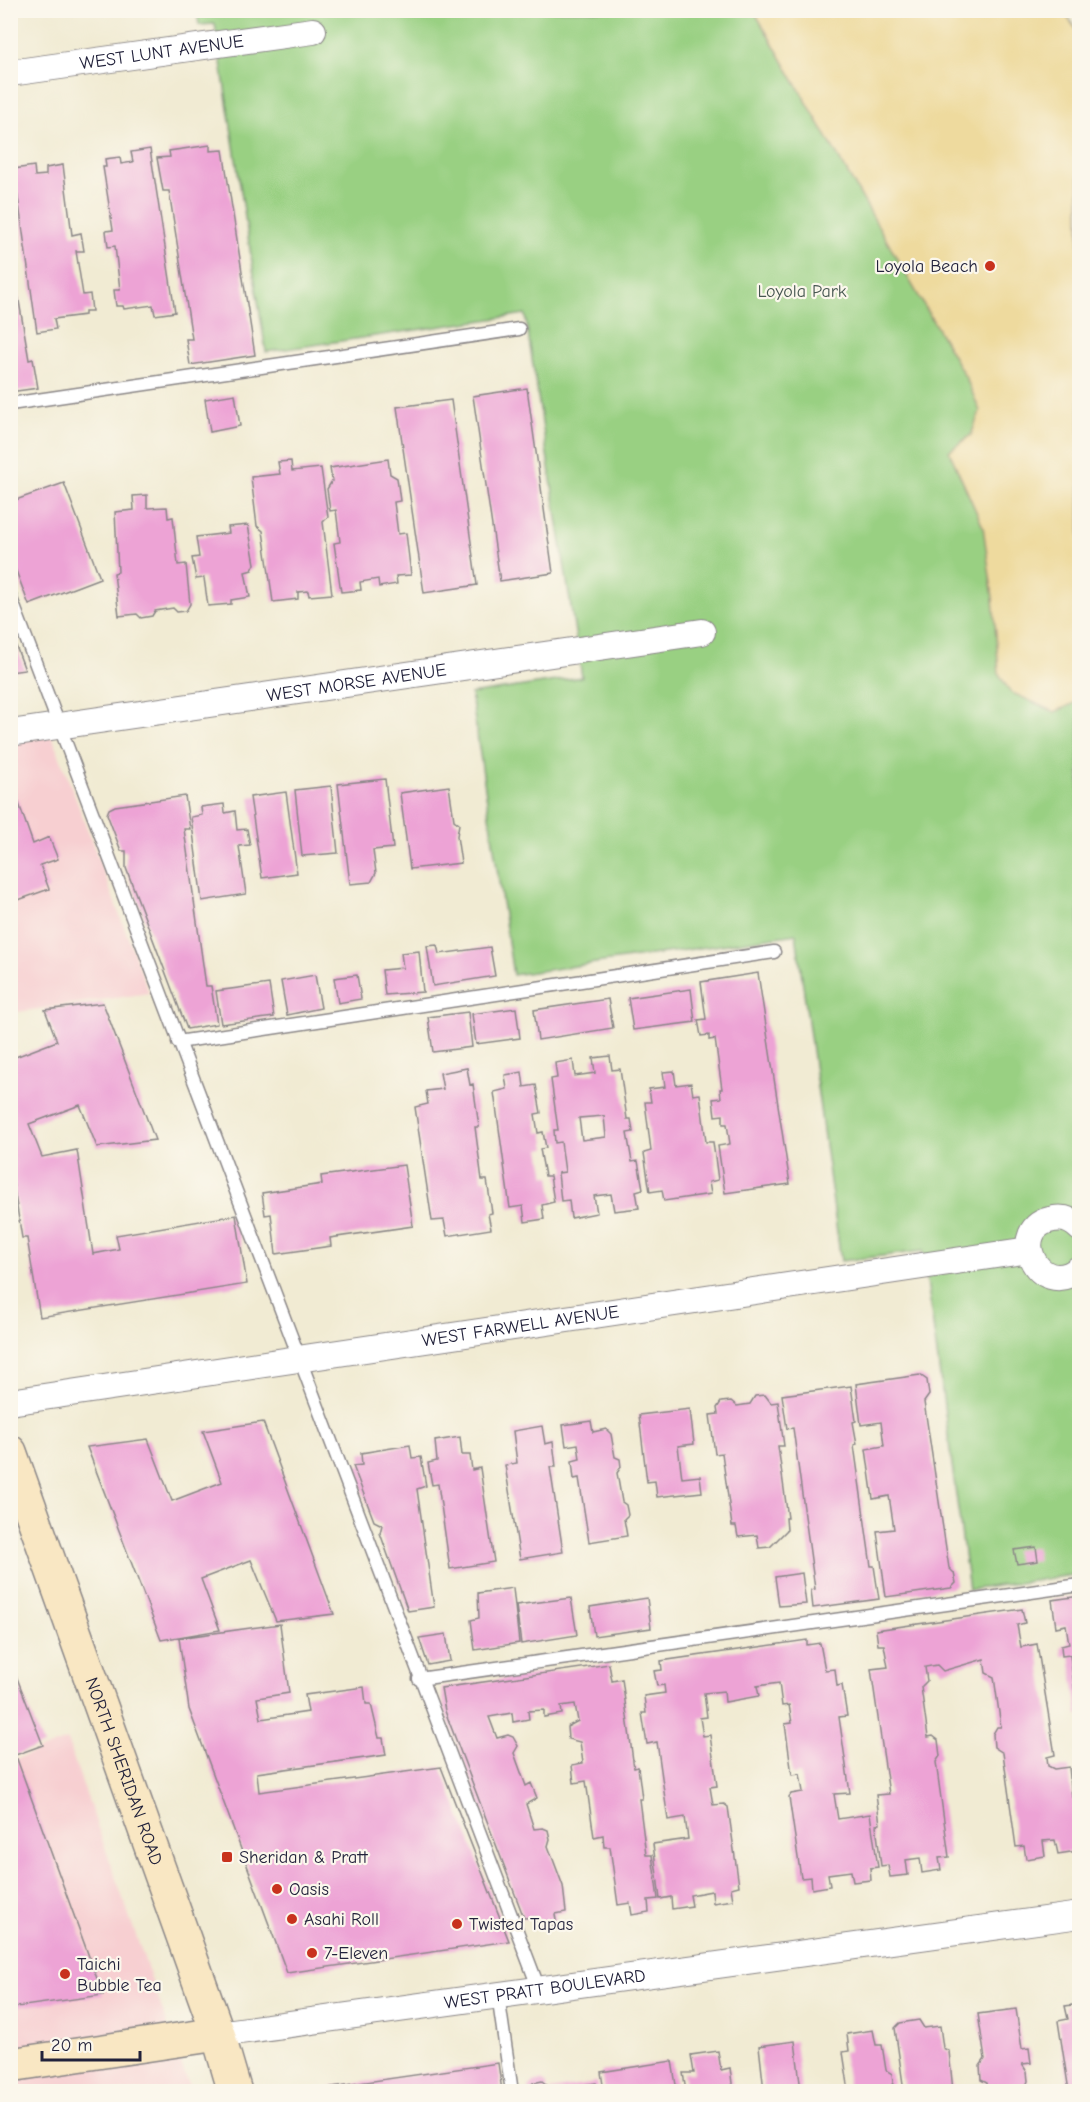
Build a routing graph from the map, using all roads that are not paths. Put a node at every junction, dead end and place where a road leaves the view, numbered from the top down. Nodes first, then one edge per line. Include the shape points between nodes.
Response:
1 (313, 31) dead end
2 (10, 73) edge
3 (519, 329) dead end
4 (10, 404) edge
5 (10, 596) edge
6 (702, 632) dead end
7 (59, 726) junction
8 (10, 733) edge
9 (774, 951) dead end
10 (178, 1042) junction
11 (1080, 1228) edge
12 (1029, 1250) junction
13 (1080, 1268) edge
14 (301, 1360) junction
15 (10, 1402) edge
16 (10, 1452) edge
17 (1080, 1585) edge
18 (419, 1679) junction
19 (1080, 1915) edge
20 (538, 1989) junction
21 (498, 1995) junction
22 (218, 2034) junction
23 (10, 2064) edge
24 (235, 2091) edge
25 (512, 2091) edge

1 - 2 street, WEST LUNT AVENUE
3 - 4 lane
5 - 7 lane
6 - 7 street, WEST MORSE AVENUE
7 - 8 street, WEST MORSE AVENUE
7 - 10 lane
9 - 10 lane
10 - 14 lane
11 - 12 street via 1068,1220 1049,1220 1034,1232
12 - 13 street via 1031,1260 1044,1273 1063,1276
12 - 14 street, WEST FARWELL AVENUE
14 - 15 street, WEST FARWELL AVENUE
14 - 18 lane
16 - 22 main road, NORTH SHERIDAN ROAD
17 - 18 lane
18 - 20 lane
19 - 20 street, WEST PRATT BOULEVARD
20 - 21 street, WEST PRATT BOULEVARD
21 - 22 street, WEST PRATT BOULEVARD
21 - 25 lane
22 - 23 main road, WEST PRATT BOULEVARD
22 - 24 main road, NORTH SHERIDAN ROAD

